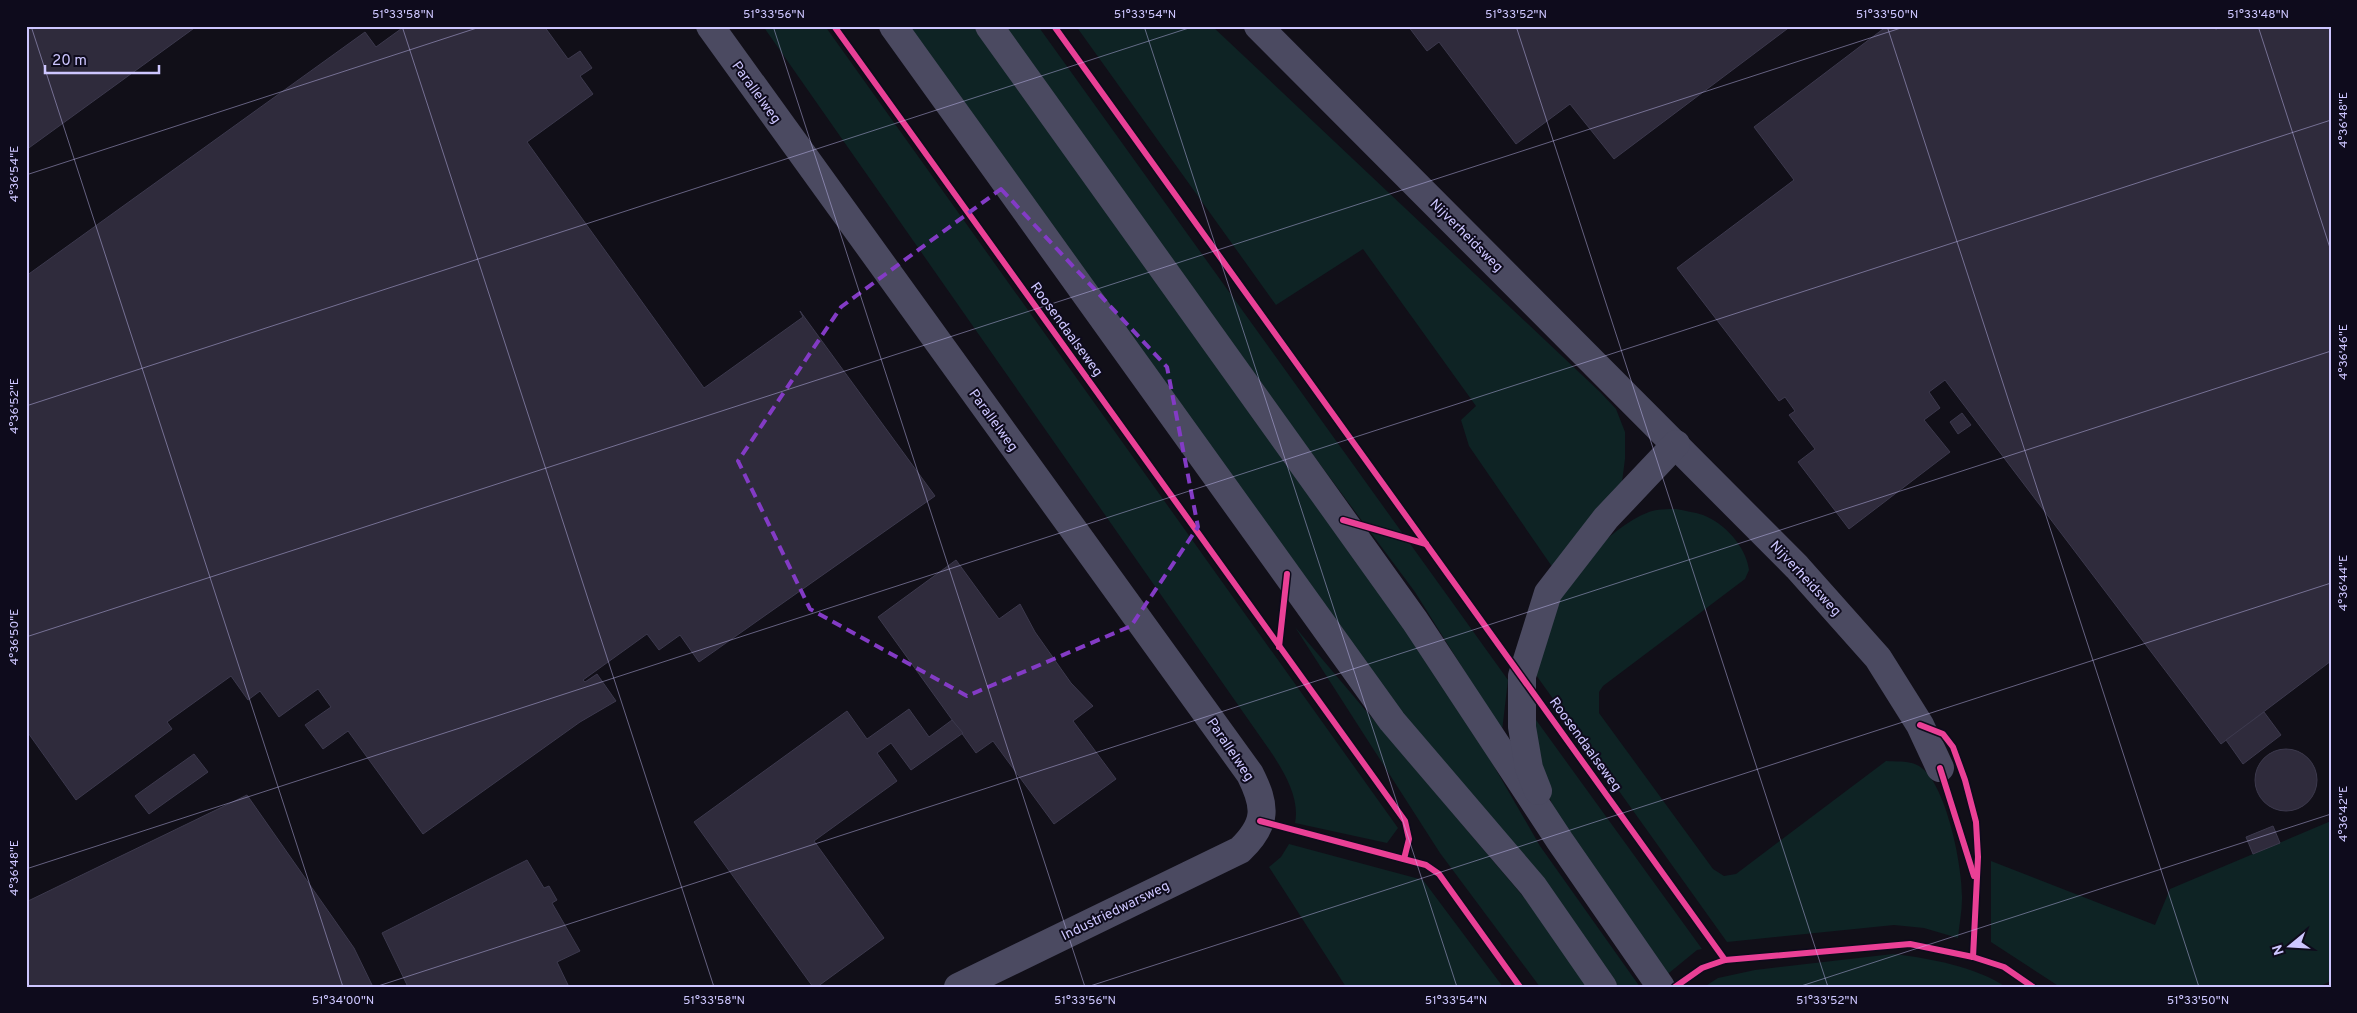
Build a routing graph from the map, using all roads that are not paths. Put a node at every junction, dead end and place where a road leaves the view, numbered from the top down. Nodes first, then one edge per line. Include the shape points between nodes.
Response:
1 (710, 26) edge
2 (894, 26) edge
3 (989, 26) edge
4 (1258, 26) edge
5 (1676, 444) junction
6 (1940, 768) dead end
7 (1260, 821) joint
8 (1560, 841) junction
9 (958, 987) edge
10 (1603, 987) edge
11 (1661, 987) edge

1 - 7 street, Parallelweg via 1250,774 1261,797
2 - 10 street via 1392,721 1533,886
3 - 8 street via 1415,621
4 - 5 street, Nijverheidsweg
5 - 6 street, Nijverheidsweg via 1797,567 1878,658 1920,725
5 - 8 street via 1606,518 1548,593 1528,653 1522,685 1522,727 1528,768
7 - 9 street, Industriedwarsweg via 1252,838 1240,850
8 - 11 street

